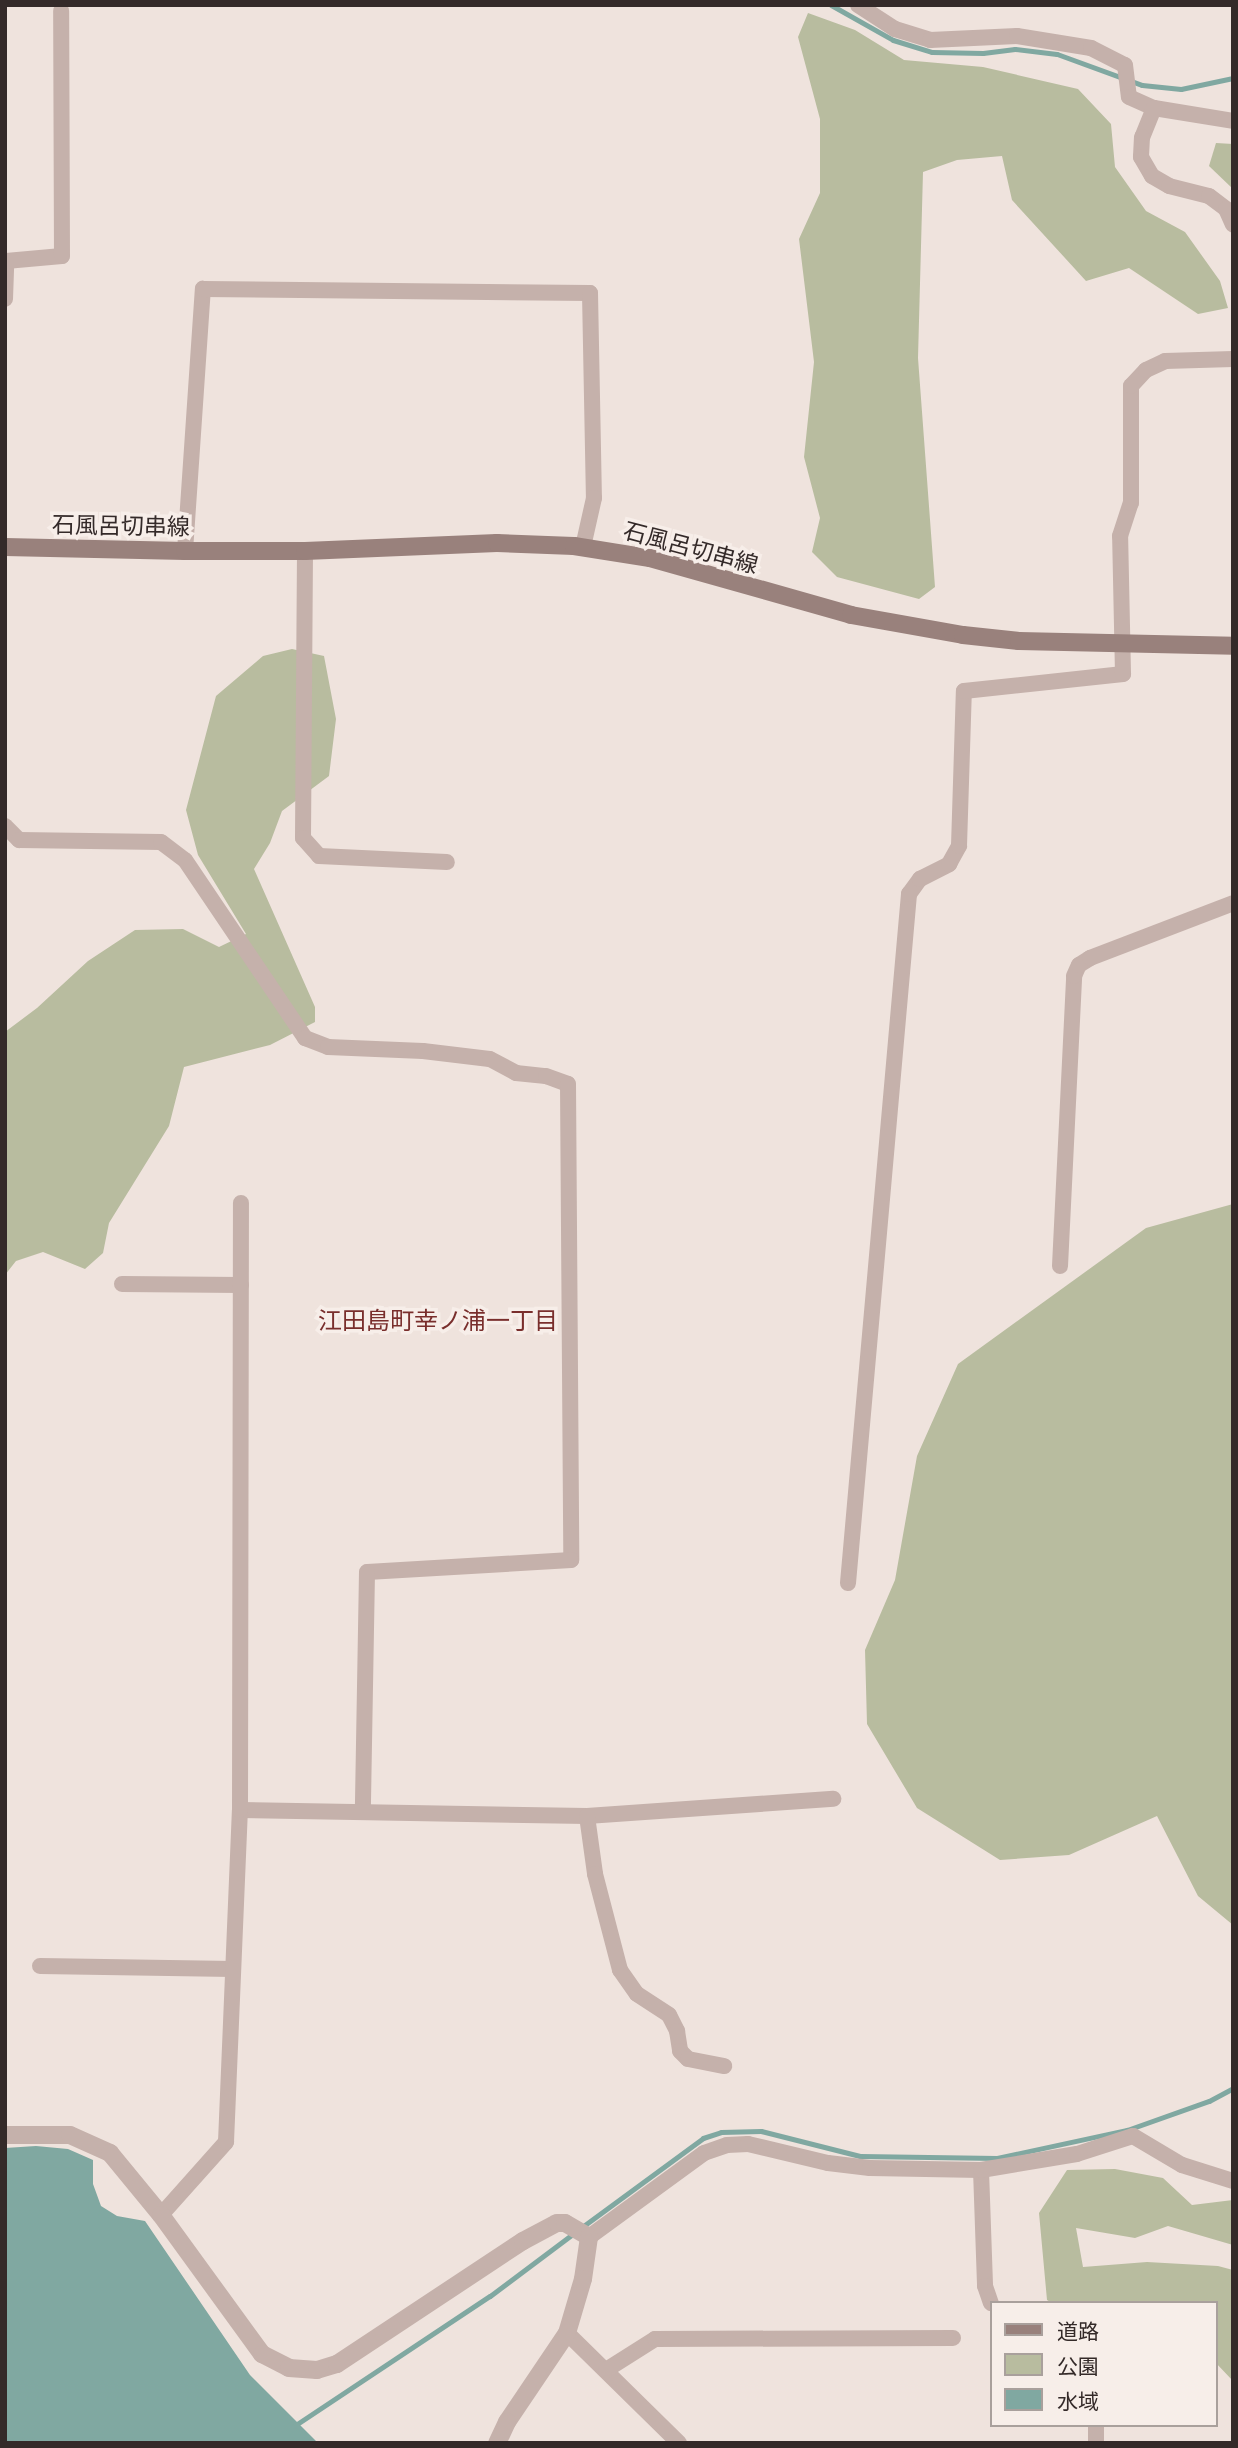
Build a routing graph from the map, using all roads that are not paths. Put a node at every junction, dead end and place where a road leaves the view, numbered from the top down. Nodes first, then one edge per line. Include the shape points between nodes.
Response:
1 (858, 5) edge
2 (61, 11) dead end
3 (1154, 108) junction
4 (1233, 121) edge
5 (1233, 225) edge
6 (5, 299) edge
7 (1233, 359) edge
8 (5, 547) edge
9 (583, 547) junction
10 (185, 551) junction
11 (305, 551) junction
12 (1120, 643) junction
13 (1233, 646) edge
14 (5, 826) edge
15 (447, 862) dead end
16 (1233, 903) edge
17 (241, 1203) dead end
18 (1060, 1266) dead end
19 (122, 1284) dead end
20 (241, 1285) junction
21 (848, 1583) dead end
22 (833, 1799) dead end
23 (240, 1810) junction
24 (363, 1810) junction
25 (587, 1816) junction
26 (40, 1966) dead end
27 (233, 1969) junction
28 (724, 2066) dead end
29 (5, 2135) edge
30 (981, 2170) junction
31 (1233, 2181) edge
32 (161, 2215) junction
33 (589, 2237) junction
34 (990, 2301) edge
35 (567, 2333) junction
36 (953, 2338) dead end
37 (606, 2370) junction
38 (673, 2440) edge
39 (497, 2443) edge

1 - 3 street via 895,29 930,40 1017,36 1091,48 1125,65 1129,97
2 - 6 street via 62,256 6,261
3 - 4 street
3 - 5 street via 1142,137 1141,157 1152,176 1169,186 1209,196 1226,209
7 - 12 street via 1165,361 1146,370 1131,386 1131,503 1120,536
8 - 10 main road, 石風呂切串線
9 - 10 street via 594,498 590,293 203,289
9 - 11 main road, 石風呂切串線 via 497,543
9 - 12 main road, 石風呂切串線 via 650,558 796,601 907,626 1019,641
10 - 11 main road, 石風呂切串線
11 - 15 street via 303,838 319,856
12 - 13 main road, 石風呂切串線
12 - 21 street via 1123,674 964,691 959,846 949,864 920,879 909,894
14 - 24 street via 19,840 161,842 185,860 305,1038 328,1047 490,1059 516,1073 568,1084 571,1560 367,1572
16 - 18 street via 1079,965 1074,976
17 - 20 street
19 - 20 street
20 - 23 street
22 - 25 street
23 - 24 street
23 - 27 street
24 - 25 street
25 - 28 street via 595,1874 620,1970 637,1994 669,2015 680,2051 688,2059
26 - 27 street
27 - 32 street via 226,2143
29 - 32 street via 70,2135 110,2153
30 - 31 street via 1077,2154 1133,2136 1182,2165
30 - 33 street via 870,2168 727,2144 704,2153
30 - 34 street via 985,2286
32 - 33 street via 262,2354 289,2368 317,2370 337,2364 557,2223
33 - 35 street via 583,2279
35 - 37 street
35 - 39 street
36 - 37 street via 655,2339
37 - 38 street

